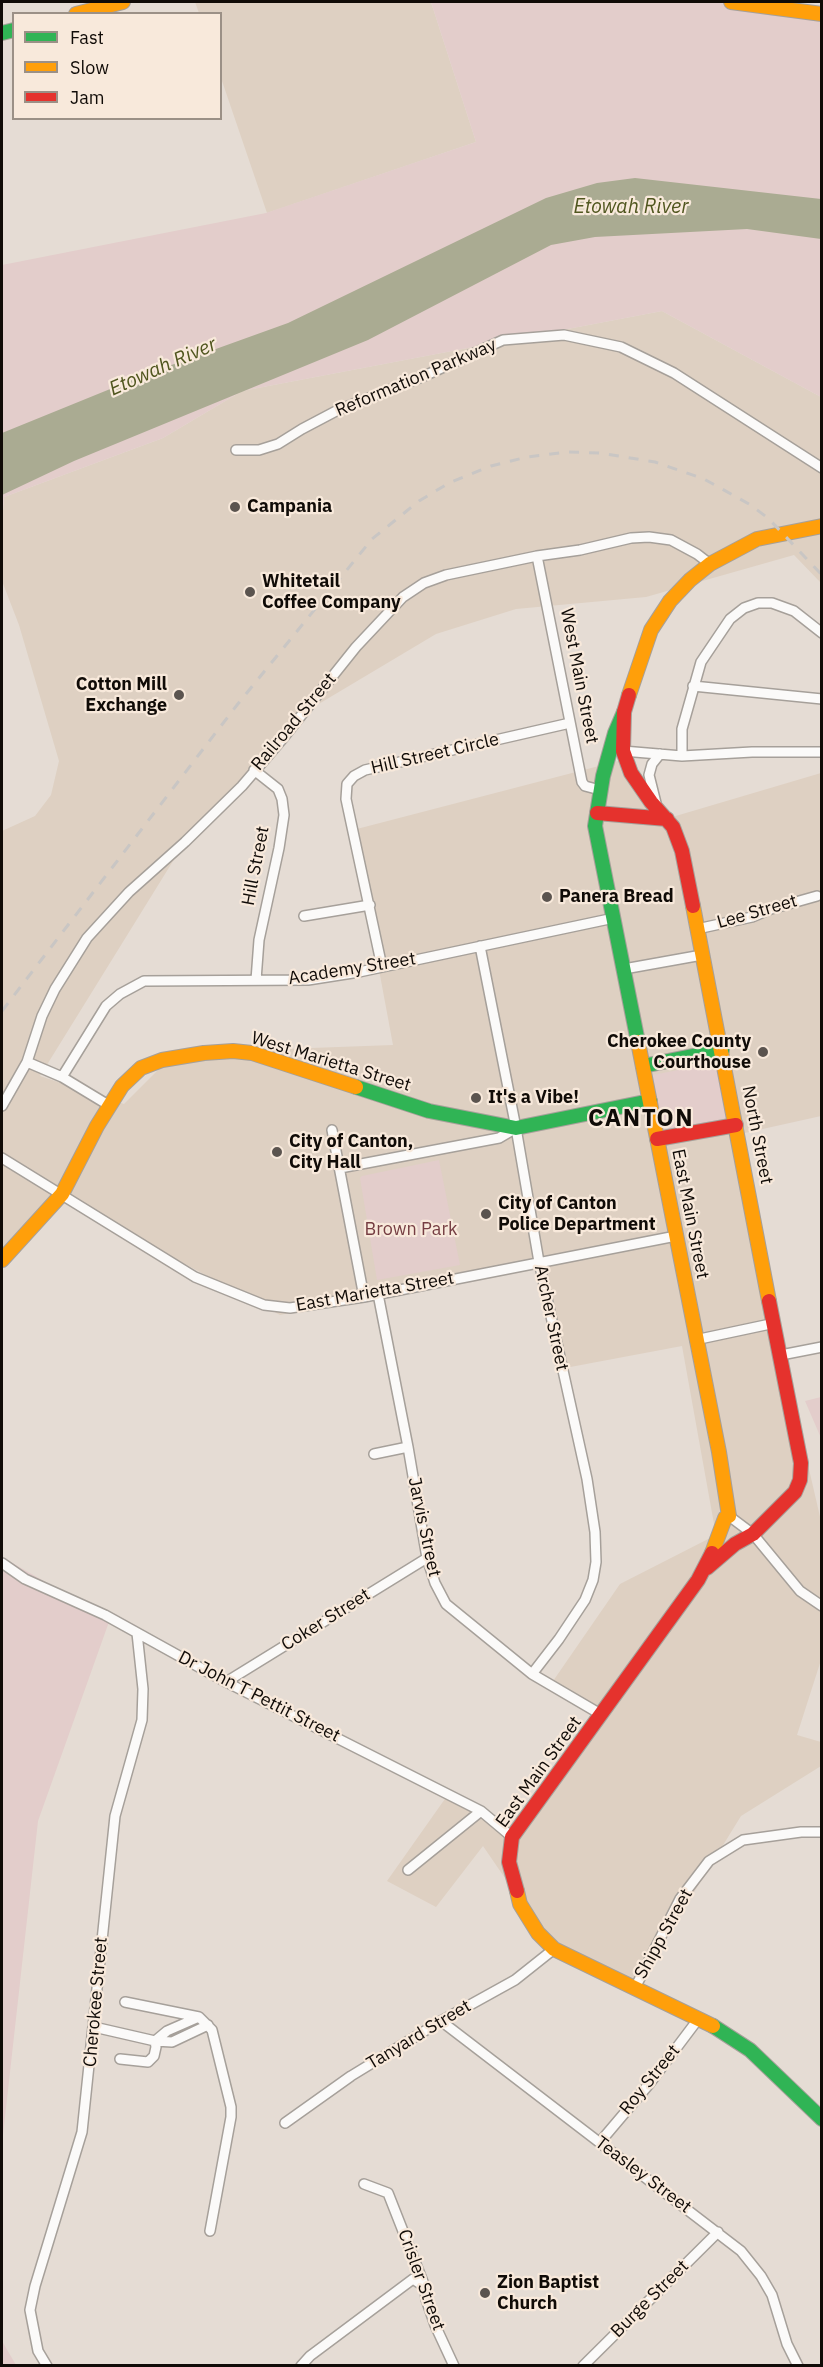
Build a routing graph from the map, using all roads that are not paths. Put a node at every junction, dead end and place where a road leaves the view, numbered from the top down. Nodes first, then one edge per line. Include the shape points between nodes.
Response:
1 (123, 2) edge
2 (731, 2) edge
3 (84, 12) edge
4 (822, 14) edge
5 (236, 450) dead end
6 (822, 468) edge
7 (822, 526) edge
8 (537, 556) junction
9 (710, 564) junction
10 (822, 633) edge
11 (693, 686) junction
12 (822, 699) edge
13 (624, 712) junction
14 (570, 723) junction
15 (623, 751) junction
16 (822, 752) edge
17 (660, 754) junction
18 (682, 756) junction
19 (254, 770) junction
20 (600, 790) junction
21 (597, 813) junction
22 (662, 815) junction
23 (816, 896) dead end
24 (370, 905) junction
25 (304, 916) dead end
26 (614, 918) junction
27 (697, 929) junction
28 (480, 946) junction
29 (702, 955) junction
30 (382, 967) junction
31 (624, 969) junction
32 (256, 980) junction
33 (722, 1050) junction
34 (27, 1062) junction
35 (643, 1066) junction
36 (62, 1077) junction
37 (650, 1101) junction
38 (2, 1106) edge
39 (110, 1106) junction
40 (736, 1125) junction
41 (516, 1128) junction
42 (332, 1130) dead end
43 (657, 1139) junction
44 (2, 1158) edge
45 (340, 1168) junction
46 (62, 1194) junction
47 (676, 1236) junction
48 (2, 1260) edge
49 (539, 1262) junction
50 (378, 1294) junction
51 (364, 1297) junction
52 (775, 1323) junction
53 (695, 1340) junction
54 (822, 1347) edge
55 (781, 1355) junction
56 (408, 1447) junction
57 (374, 1454) dead end
58 (729, 1516) junction
59 (753, 1534) junction
60 (427, 1558) junction
61 (2, 1563) edge
62 (706, 1569) junction
63 (822, 1606) edge
64 (137, 1633) junction
65 (532, 1674) junction
66 (226, 1682) junction
67 (602, 1715) junction
68 (481, 1811) junction
69 (822, 1832) edge
70 (512, 1836) junction
71 (408, 1870) dead end
72 (554, 1949) junction
73 (635, 1988) junction
74 (125, 2002) dead end
75 (199, 2017) junction
76 (699, 2018) junction
77 (441, 2021) junction
78 (208, 2025) junction
79 (94, 2027) junction
80 (155, 2041) junction
81 (120, 2059) dead end
82 (822, 2119) edge
83 (285, 2123) dead end
84 (600, 2142) junction
85 (364, 2184) dead end
86 (210, 2231) dead end
87 (718, 2232) junction
88 (425, 2287) junction
89 (47, 2366) edge
90 (301, 2366) edge
91 (454, 2366) edge
92 (583, 2366) edge
93 (798, 2366) edge

1 - 3 main road
2 - 4 main road
5 - 6 street, Reformation Parkway via 259,450 278,444 339,410 502,340 564,335 621,347 674,373
7 - 9 main road via 757,539
8 - 9 street, Railroad Street via 649,537 680,544
8 - 14 street, West Main Street
8 - 19 street, Railroad Street via 435,579 413,589 356,647
9 - 13 main road via 675,595 651,630
10 - 11 street via 794,611 772,603 758,603 730,619 701,662
11 - 12 street
11 - 18 street via 682,729
13 - 15 main road
13 - 20 main road, West Main Street
14 - 20 street, West Main Street via 582,782
14 - 24 street, Hill Street Circle via 365,770 354,776 347,784 346,799
15 - 17 street
15 - 22 main road, North Street via 631,773
16 - 18 street
17 - 18 street
17 - 22 street via 652,764 650,776
19 - 32 street, Hill Street via 278,789 284,815 259,940
19 - 34 street, Railroad Street via 87,938 54,989
20 - 21 main road, West Main Street
21 - 22 main road
21 - 26 main road, West Main Street via 598,846
22 - 27 main road, North Street via 678,837
23 - 27 street, Lee Street via 752,917
24 - 25 street
24 - 30 street, Hill Street Circle
26 - 28 street, Academy Street
26 - 31 main road, East Main Street
27 - 29 main road, North Street
28 - 30 street, Academy Street
28 - 41 street, Archer Street
29 - 31 street
29 - 33 main road, North Street
30 - 32 street, Academy Street via 308,980
31 - 35 main road, East Main Street
32 - 36 street, Academy Street via 160,979 133,985 106,1006
33 - 35 main road
33 - 40 main road, North Street
34 - 36 street
34 - 38 street, Railroad Street
35 - 37 main road, East Main Street
36 - 39 street
37 - 41 main road
37 - 43 main road, East Main Street
39 - 41 main road, West Marietta Street via 130,1077 152,1064 186,1055 233,1051 252,1053 429,1111
39 - 46 main road, West Marietta Street
40 - 43 main road
40 - 52 main road, North Street
41 - 45 street via 499,1138
41 - 49 street, Archer Street
42 - 45 street
43 - 47 main road, East Main Street
44 - 46 street
45 - 51 street
46 - 48 main road, West Marietta Street
46 - 51 street, East Marietta Street via 195,1277 264,1305 290,1308
47 - 49 street, East Marietta Street
47 - 53 main road, East Main Street
49 - 50 street, East Marietta Street
49 - 65 street, Archer Street via 587,1479 596,1562 585,1600
50 - 51 street, East Marietta Street
50 - 56 street, Jarvis Street
52 - 53 street
52 - 55 main road, North Street
53 - 58 main road, East Main Street
54 - 55 street
55 - 59 main road, North Street via 801,1463 799,1484
56 - 57 street
56 - 60 street, Jarvis Street
58 - 59 street
58 - 62 main road, East Main Street
59 - 62 main road, East Main Street
59 - 63 street via 800,1591
60 - 65 street, Jarvis Street via 446,1604
60 - 66 street, Coker Street
61 - 64 street, Dr John T Pettit Street via 24,1579
62 - 67 main road, East Main Street
64 - 66 street, Dr John T Pettit Street
64 - 79 street, Cherokee Street via 142,1720 115,1816
65 - 67 street, Jarvis Street
66 - 68 street, Dr John T Pettit Street
67 - 70 main road, East Main Street
68 - 70 street, Dr John T Pettit Street
68 - 71 street
69 - 73 street, Shipp Street via 743,1840 709,1861 680,1899
70 - 72 main road, East Main Street via 509,1862 520,1904 538,1933
72 - 73 main road, East Main Street
72 - 77 street, Tanyard Street via 515,1980
73 - 76 main road, East Main Street
74 - 75 street
75 - 78 street
75 - 80 street via 167,2031
76 - 82 main road, East Main Street via 750,2050
76 - 84 street, Roy Street
77 - 83 street, Tanyard Street via 351,2076
77 - 84 street, Teasley Street
78 - 80 street via 172,2042
78 - 86 street via 231,2107
79 - 80 street
79 - 89 street, Cherokee Street via 82,2132 30,2310 38,2351
80 - 81 street via 154,2056 148,2062
84 - 87 street, Teasley Street
85 - 88 street, Crisler Street via 388,2193
87 - 92 street, Burge Street
87 - 93 street, Teasley Street via 741,2251 761,2276
88 - 90 street via 413,2278
88 - 91 street, Crisler Street via 435,2325

